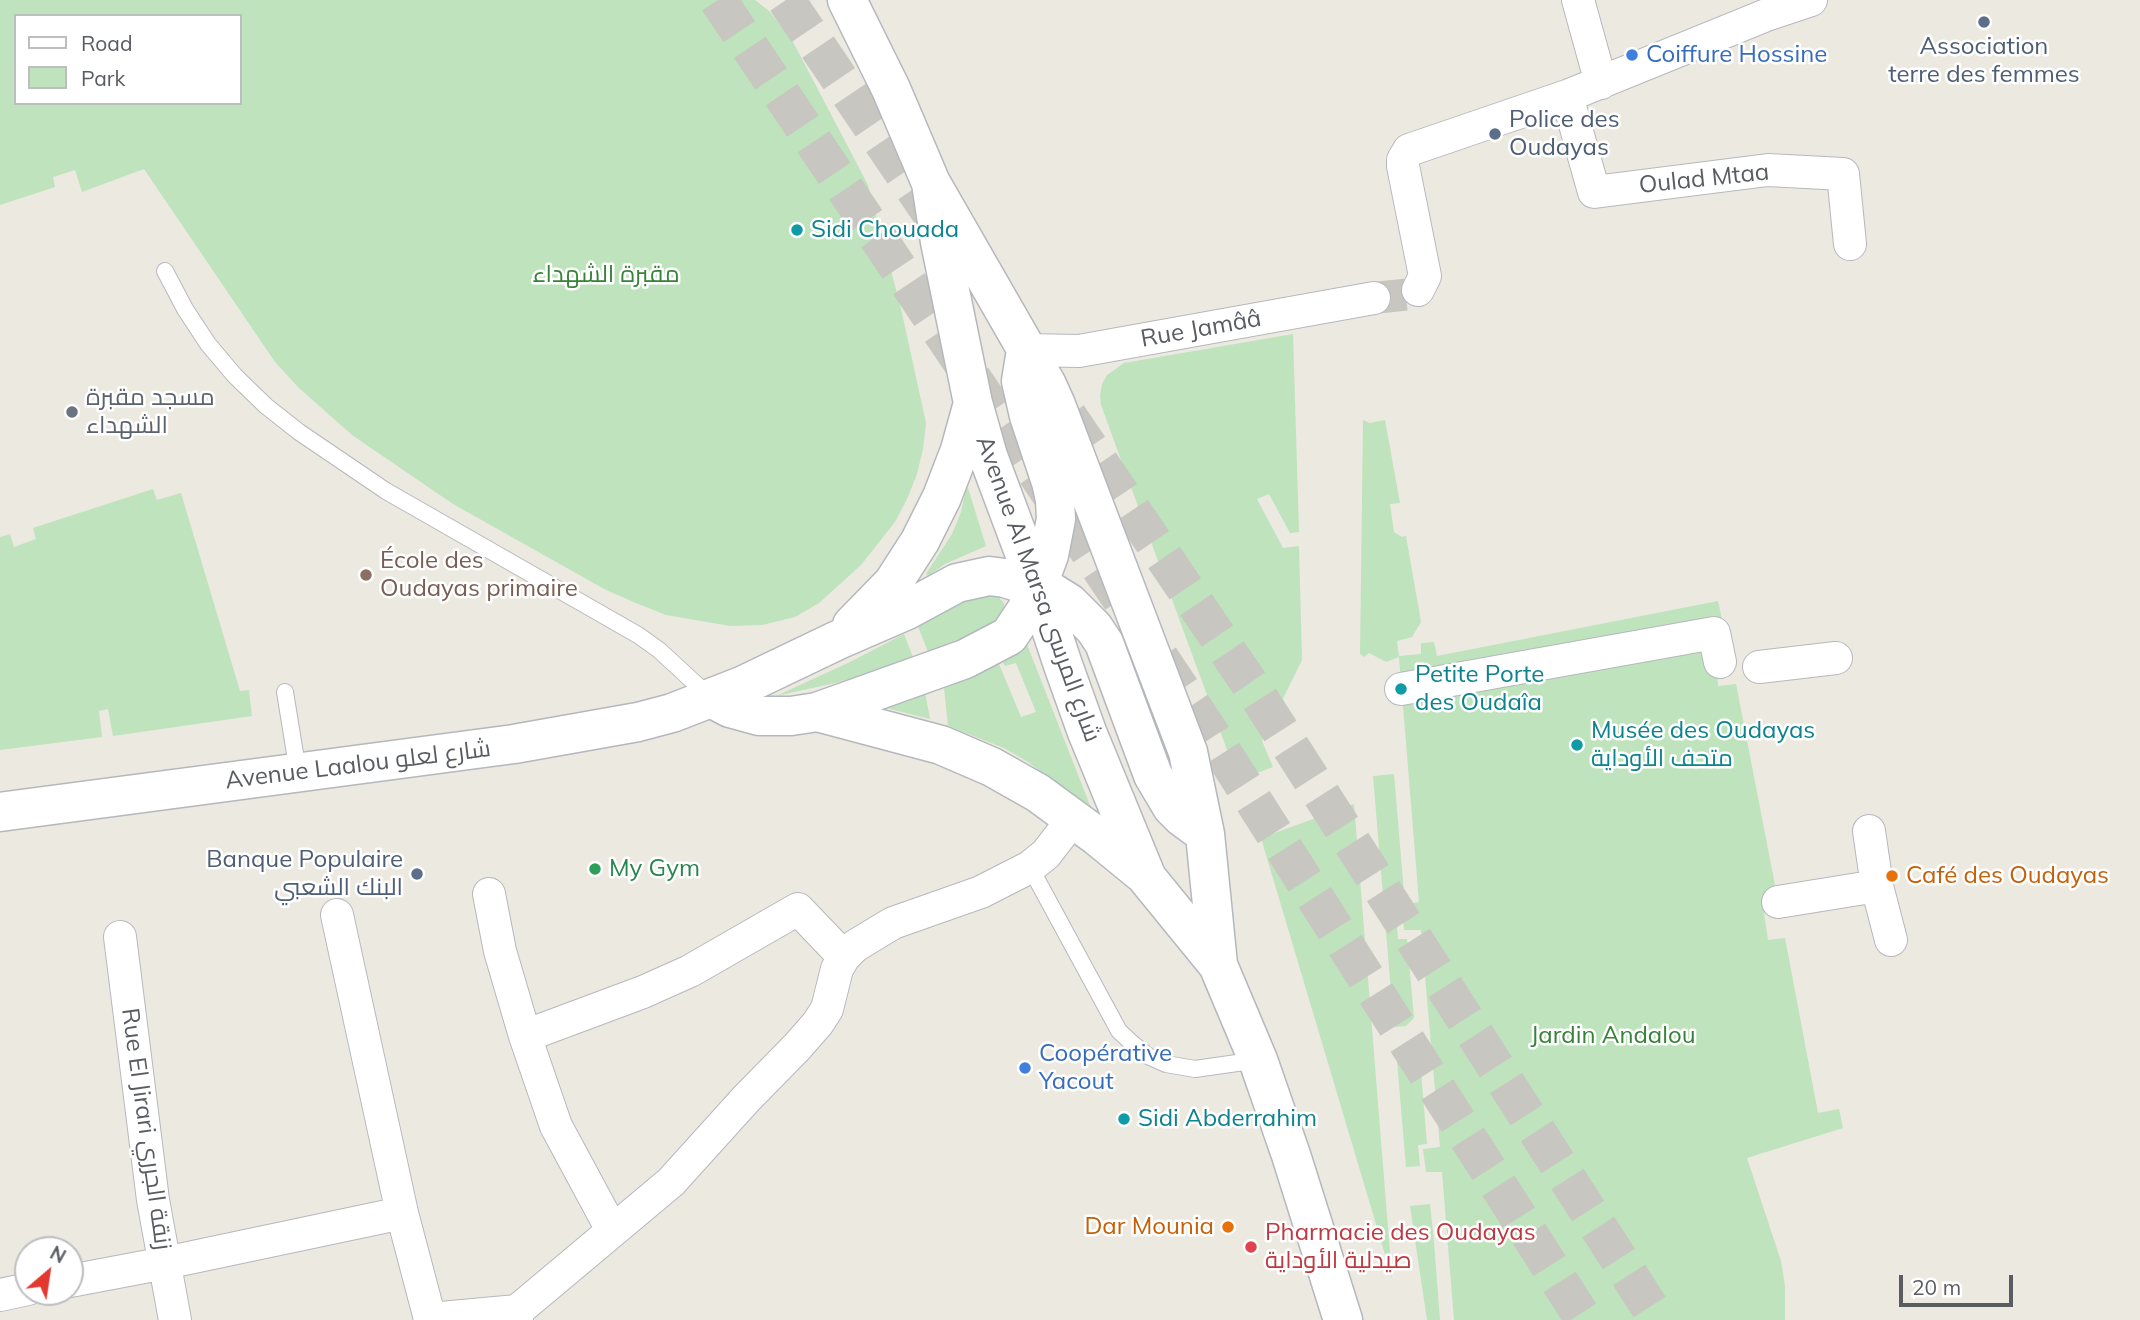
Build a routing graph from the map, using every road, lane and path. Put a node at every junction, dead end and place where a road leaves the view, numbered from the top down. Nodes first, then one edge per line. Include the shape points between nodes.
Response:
1 (846, 0) edge
2 (1578, 0) edge
3 (1811, 0) edge
4 (1601, 83) junction
5 (1567, 96) junction
6 (931, 183) junction
7 (1850, 244) dead end
8 (165, 271) dead end
9 (1418, 290) dead end
10 (1374, 298) tunnel mouth
11 (1026, 351) junction
12 (973, 403) junction
13 (1037, 587) junction
14 (838, 640) junction
15 (1836, 658) dead end
16 (1720, 662) dead end
17 (1759, 667) dead end
18 (1401, 689) dead end
19 (285, 692) dead end
20 (711, 698) junction
21 (817, 712) junction
22 (298, 773) junction
23 (0, 812) edge
24 (1073, 819) junction
25 (1869, 831) dead end
26 (1205, 834) junction
27 (1030, 867) junction
28 (1147, 878) junction
29 (1877, 886) junction
30 (489, 894) dead end
31 (1778, 902) dead end
32 (337, 915) dead end
33 (120, 937) dead end
34 (1891, 940) dead end
35 (844, 957) junction
36 (1219, 965) junction
37 (525, 1036) junction
38 (1258, 1060) junction
39 (402, 1213) junction
40 (612, 1230) junction
41 (165, 1263) junction
42 (84, 1278) edge
43 (517, 1316) edge
44 (175, 1320) edge
45 (1343, 1320) edge

1 - 6 street, Avenue Al Marsa شارع المرسى
2 - 4 street
3 - 4 street
4 - 5 street
5 - 7 street, Oulad Mtaa via 1594,192 1768,170 1843,174
5 - 9 street via 1415,147 1405,155 1403,166 1425,276
6 - 11 street, Avenue Al Marsa شارع المرسى
6 - 12 street, Avenue Al Marsa شارع المرسى
8 - 20 lane via 208,344 266,406 386,491 638,635
10 - 11 street, Rue Jamââ via 1079,351
11 - 13 street via 1021,380 1024,401 1055,500 1054,537
11 - 26 street, Avenue Al Marsa شارع المرسى via 1056,405 1188,752
12 - 13 street, Avenue Al Marsa شارع المرسى via 996,480
12 - 14 street via 947,485 920,541 893,583
13 - 14 street, Avenue Laalou شارع لعلو via 1005,578 972,578
13 - 21 street via 1009,636 965,659
13 - 26 street, Avenue Laalou شارع لعلو via 1069,603 1094,628 1104,643 1153,775 1171,807
13 - 28 street, Avenue Al Marsa شارع المرسى via 1087,732
14 - 20 street, Avenue Laalou شارع لعلو
15 - 17 street
16 - 18 street via 1714,633
19 - 22 lane
20 - 21 street via 759,716
20 - 22 street, Avenue Laalou شارع لعلو via 638,722 540,740
21 - 24 street via 941,745 992,767
22 - 23 street, Avenue Laalou شارع لعلو
24 - 27 street
24 - 28 street
25 - 29 street
26 - 36 street, Avenue Al Marsa شارع المرسى
27 - 35 street via 981,892 893,923
27 - 38 lane via 1119,1031 1133,1044 1166,1065 1195,1069
28 - 36 street, Avenue Al Marsa شارع المرسى
29 - 31 street
29 - 34 street
30 - 37 street
32 - 39 street
33 - 41 street, Rue El Jirari زنقة الجرري
35 - 37 street via 798,909 678,977
35 - 40 street via 818,1023 671,1182
36 - 38 street, Avenue Al Marsa شارع المرسى
37 - 40 street via 556,1126
38 - 45 street, Avenue Al Marsa شارع المرسى
39 - 41 street
39 - 43 street via 430,1319
40 - 43 street
41 - 42 street
41 - 44 street, Rue El Jirari زنقة الجرري

